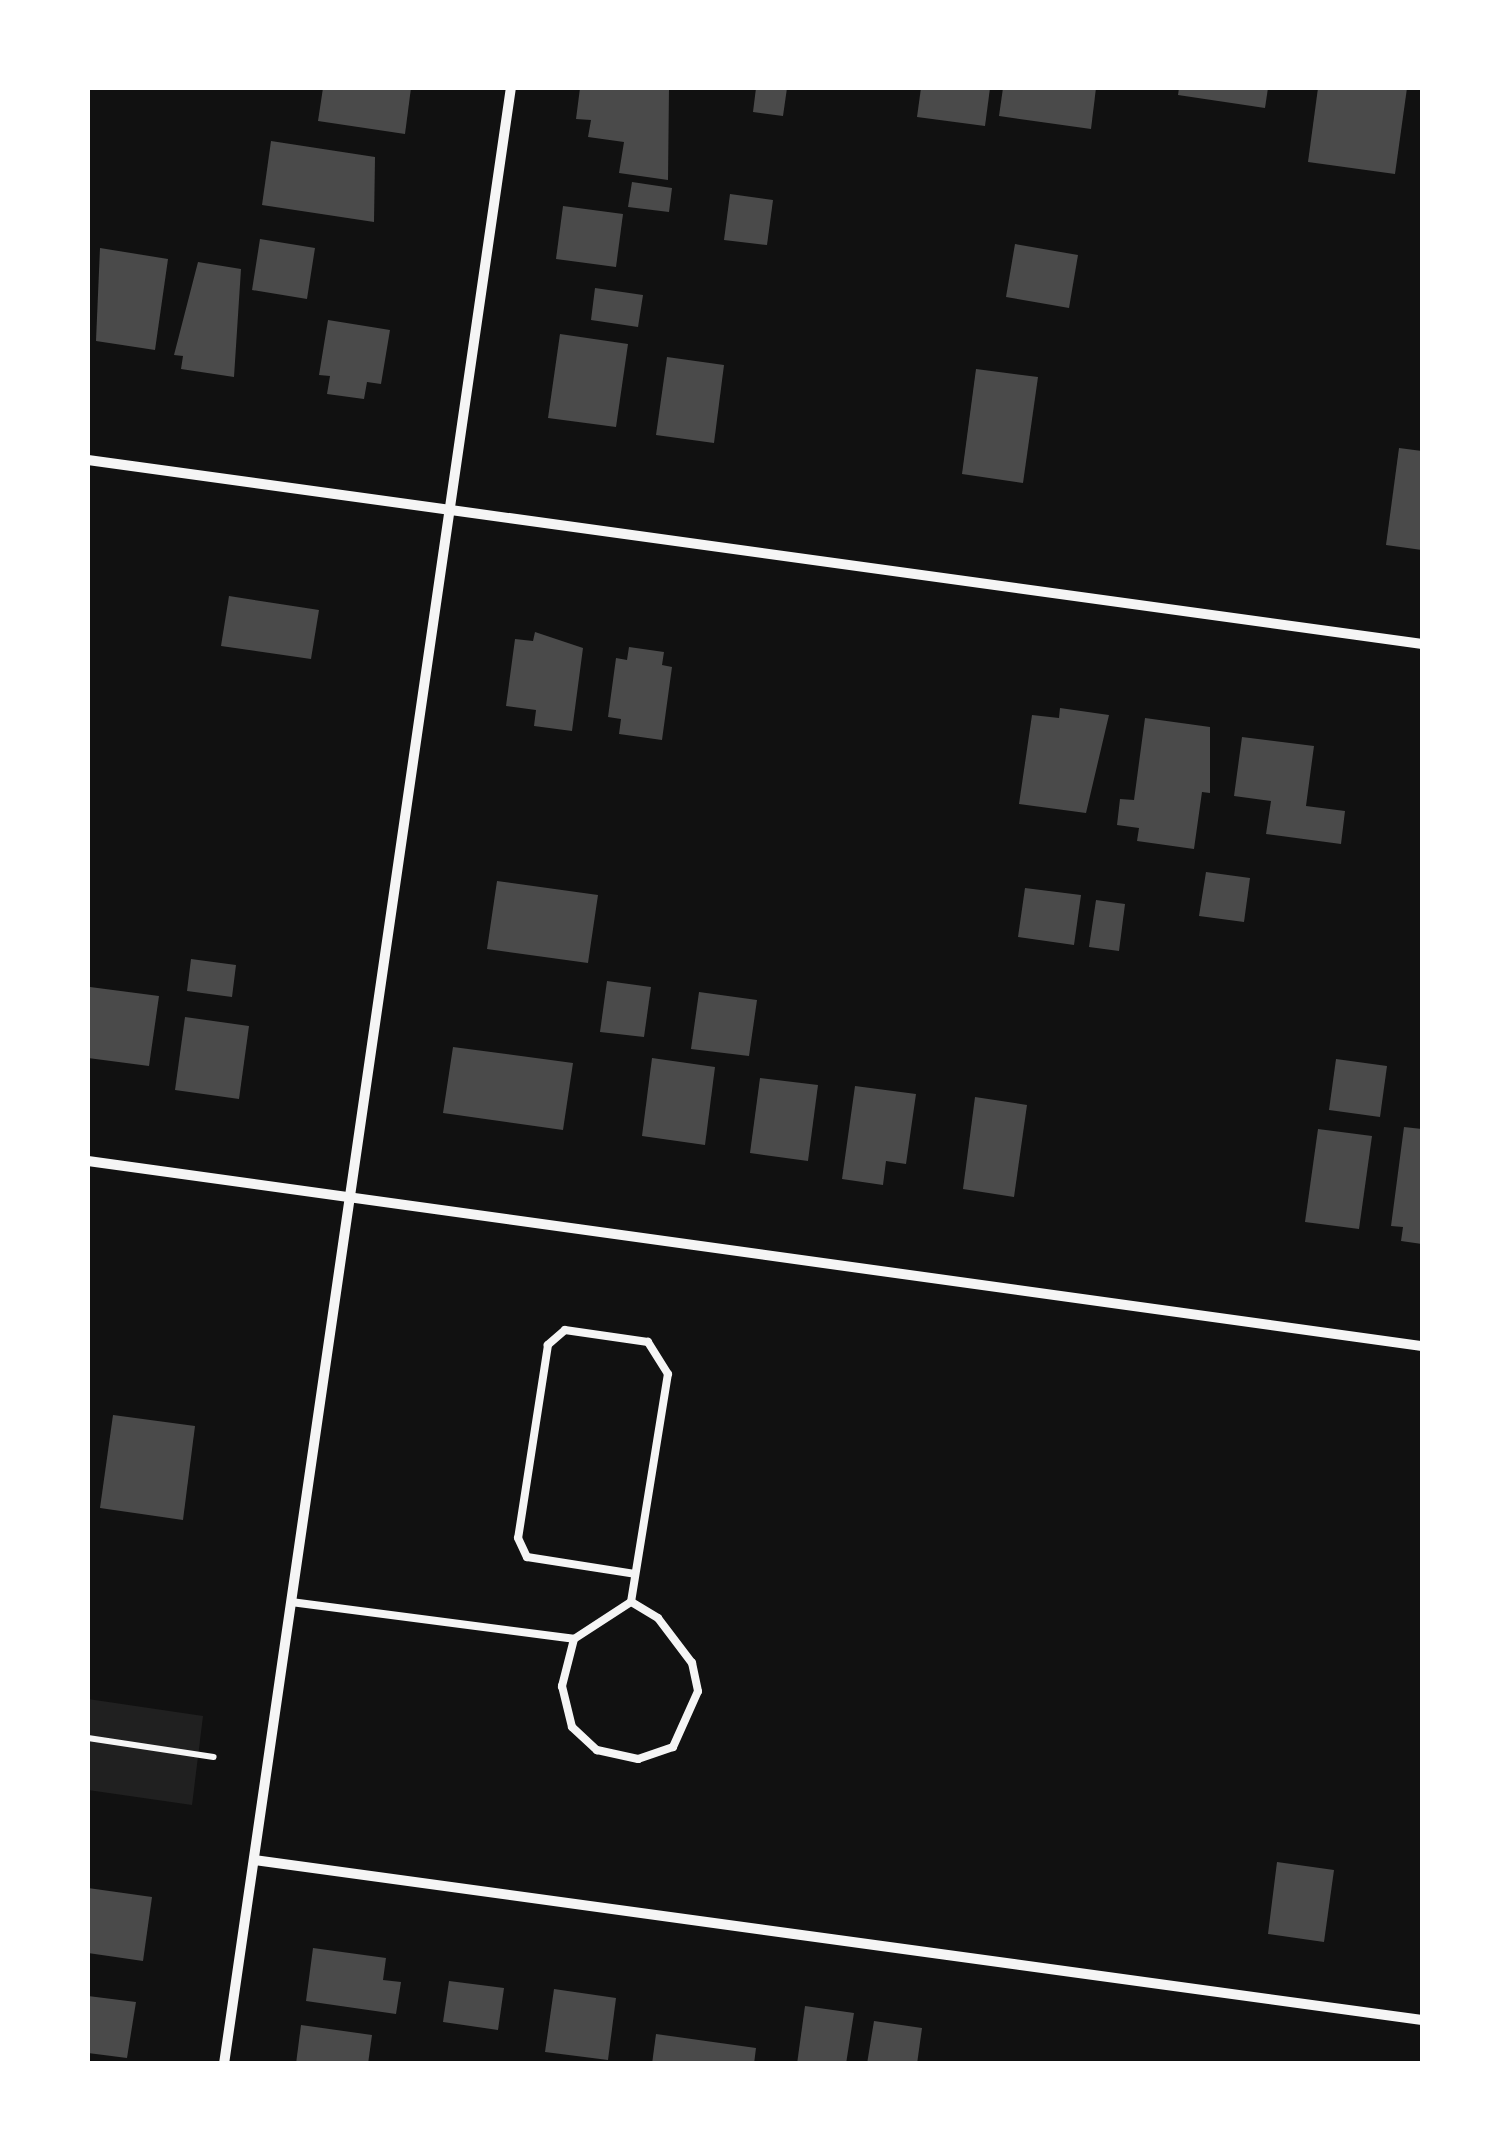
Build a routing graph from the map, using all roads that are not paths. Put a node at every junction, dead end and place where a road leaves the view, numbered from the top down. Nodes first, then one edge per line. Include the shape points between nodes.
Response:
1 (511, 88) edge
2 (88, 460) edge
3 (450, 510) junction
4 (1422, 644) edge
5 (88, 1161) edge
6 (349, 1197) junction
7 (1422, 1346) edge
8 (635, 1574) junction
9 (291, 1602) junction
10 (631, 1602) junction
11 (574, 1638) junction
12 (254, 1860) junction
13 (1422, 2020) edge
14 (224, 2064) edge

1 - 3 street
2 - 3 street
3 - 4 street
3 - 6 street
5 - 6 street
6 - 7 street
6 - 9 street
8 - 8 lane via 668,1374 648,1342 565,1330 548,1344 518,1538 528,1557
8 - 10 lane
9 - 11 lane
9 - 12 street
10 - 11 lane
10 - 11 lane via 658,1618 692,1663 698,1691 674,1747 638,1759 597,1750 572,1727 562,1686
12 - 13 street
12 - 14 street

